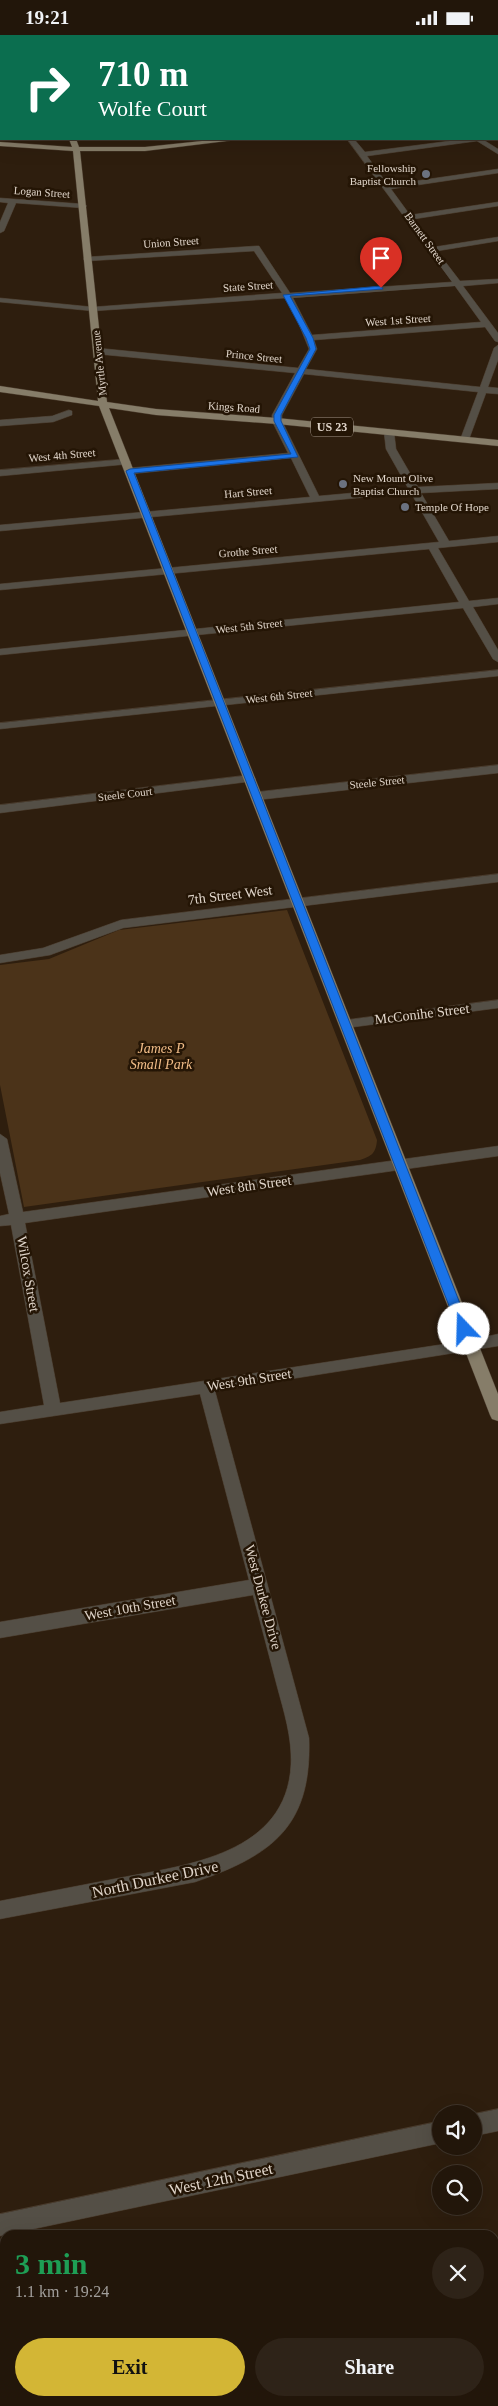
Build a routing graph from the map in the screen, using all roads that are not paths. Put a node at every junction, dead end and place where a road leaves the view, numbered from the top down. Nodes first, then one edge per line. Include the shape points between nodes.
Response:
1 (73, 140) edge
2 (231, 140) edge
3 (352, 140) edge
4 (471, 140) edge
5 (479, 140) edge
6 (0, 144) edge
7 (76, 149) junction
8 (498, 153) edge
9 (362, 155) junction
10 (498, 171) edge
11 (388, 187) junction
12 (0, 200) edge
13 (13, 201) junction
14 (498, 204) edge
15 (83, 206) junction
16 (410, 217) junction
17 (0, 231) edge
18 (498, 239) edge
19 (434, 249) junction
20 (87, 259) junction
21 (498, 281) edge
22 (458, 283) junction
23 (286, 295) junction
24 (0, 300) edge
25 (93, 309) junction
26 (493, 328) edge
27 (310, 338) junction
28 (498, 339) edge
29 (498, 349) edge
30 (97, 351) junction
31 (302, 372) junction
32 (0, 389) edge
33 (482, 389) junction
34 (498, 391) edge
35 (103, 405) junction
36 (69, 413) dead end
37 (277, 421) junction
38 (0, 423) edge
39 (389, 433) junction
40 (465, 440) junction
41 (498, 443) edge
42 (295, 455) junction
43 (128, 467) junction
44 (0, 473) edge
45 (498, 485) edge
46 (414, 490) junction
47 (316, 499) junction
48 (146, 514) junction
49 (0, 528) edge
50 (498, 539) edge
51 (446, 545) junction
52 (432, 546) junction
53 (168, 571) junction
54 (0, 587) edge
55 (498, 601) edge
56 (465, 605) junction
57 (193, 632) junction
58 (0, 651) edge
59 (498, 659) edge
60 (498, 673) edge
61 (220, 702) junction
62 (0, 726) edge
63 (498, 769) edge
64 (250, 779) junction
65 (257, 796) junction
66 (0, 809) edge
67 (498, 879) edge
68 (298, 903) junction
69 (0, 959) edge
70 (498, 1004) edge
71 (346, 1024) junction
72 (0, 1139) edge
73 (498, 1151) edge
74 (400, 1165) junction
75 (17, 1219) junction
76 (0, 1221) edge
77 (498, 1340) edge
78 (471, 1346) junction
79 (206, 1387) junction
80 (52, 1410) junction
81 (498, 1415) edge
82 (0, 1418) edge
83 (260, 1586) junction
84 (0, 1630) edge
85 (289, 1808) joint
86 (0, 1910) edge
87 (498, 2120) edge
88 (482, 2123) edge
89 (432, 2134) edge
90 (0, 2225) edge

1 - 7 main road, Myrtle Avenue
2 - 7 main road via 155,149
3 - 9 street, Barnett Street
4 - 9 street
5 - 8 street
6 - 7 main road
7 - 15 main road, Myrtle Avenue
9 - 11 street, Barnett Street
10 - 11 street
11 - 16 street, Barnett Street
12 - 13 street, Logan Street
13 - 15 street, Logan Street
13 - 17 street
14 - 16 street
15 - 20 main road, Myrtle Avenue
16 - 19 street, Barnett Street
18 - 19 street
19 - 22 street, Barnett Street
20 - 23 street, Union Street via 256,247
20 - 25 main road, Myrtle Avenue
21 - 22 street, State Street
22 - 23 street, State Street
22 - 26 street, Barnett Street
23 - 25 street, State Street
23 - 27 street
24 - 25 street, State Street
25 - 30 main road, Myrtle Avenue
26 - 27 street, West 1st Street
26 - 28 street, Barnett Street
27 - 31 street via 313,349
29 - 33 street
30 - 31 street, Prince Street
30 - 35 main road, Myrtle Avenue
31 - 33 street, Prince Street
31 - 37 street via 277,415
32 - 35 main road, Kings Road / US 23
33 - 34 street, Prince Street
33 - 40 street
35 - 37 main road, Kings Road / US 23
35 - 43 main road, Myrtle Avenue
36 - 38 street via 53,419
37 - 39 main road, Kings Road / US 23
37 - 42 street
39 - 40 main road, Kings Road / US 23
39 - 46 street via 391,449
40 - 41 main road, Kings Road / US 23
42 - 43 street, West 4th Street
42 - 47 street
43 - 44 street, West 4th Street
43 - 48 main road, Myrtle Avenue
45 - 46 street, Hart Street
46 - 47 street, Hart Street
46 - 51 street
47 - 48 street, Hart Street
48 - 49 street, Hart Street
48 - 53 main road, Myrtle Avenue
50 - 51 street, Grothe Street
51 - 52 street, Grothe Street
52 - 53 street, Grothe Street
52 - 56 street
53 - 54 street, Grothe Street
53 - 57 main road, Myrtle Avenue
55 - 56 street, West 5th Street
56 - 57 street, West 5th Street
56 - 59 street
57 - 58 street, West 5th Street
57 - 61 main road, Myrtle Avenue
60 - 61 street, West 6th Street
61 - 62 street, West 6th Street
61 - 64 main road, Myrtle Avenue
63 - 65 street, Steele Street
64 - 65 main road, Myrtle Avenue
64 - 66 street, Steele Court
65 - 68 main road, Myrtle Avenue
67 - 68 street, 7th Street West
68 - 69 street, 7th Street West via 121,924 45,952
68 - 71 main road, Myrtle Avenue
70 - 71 street, McConihe Street
71 - 74 main road, Myrtle Avenue
72 - 75 street, Wilcox Street
73 - 74 street, West 8th Street
74 - 75 street, West 8th Street
74 - 78 main road, Myrtle Avenue
75 - 76 street, West 8th Street
75 - 80 street, Wilcox Street
77 - 78 street, West 9th Street
78 - 79 street, West 9th Street
78 - 81 main road, Myrtle Avenue
79 - 80 street, West 9th Street
79 - 83 street, West Durkee Drive
80 - 82 street, West 9th Street
83 - 84 street, West 10th Street
83 - 85 street, West Durkee Drive via 300,1737 302,1760 297,1789
85 - 86 street, North Durkee Drive via 268,1836 250,1851 224,1865
87 - 88 street
89 - 90 street, West 12th Street

